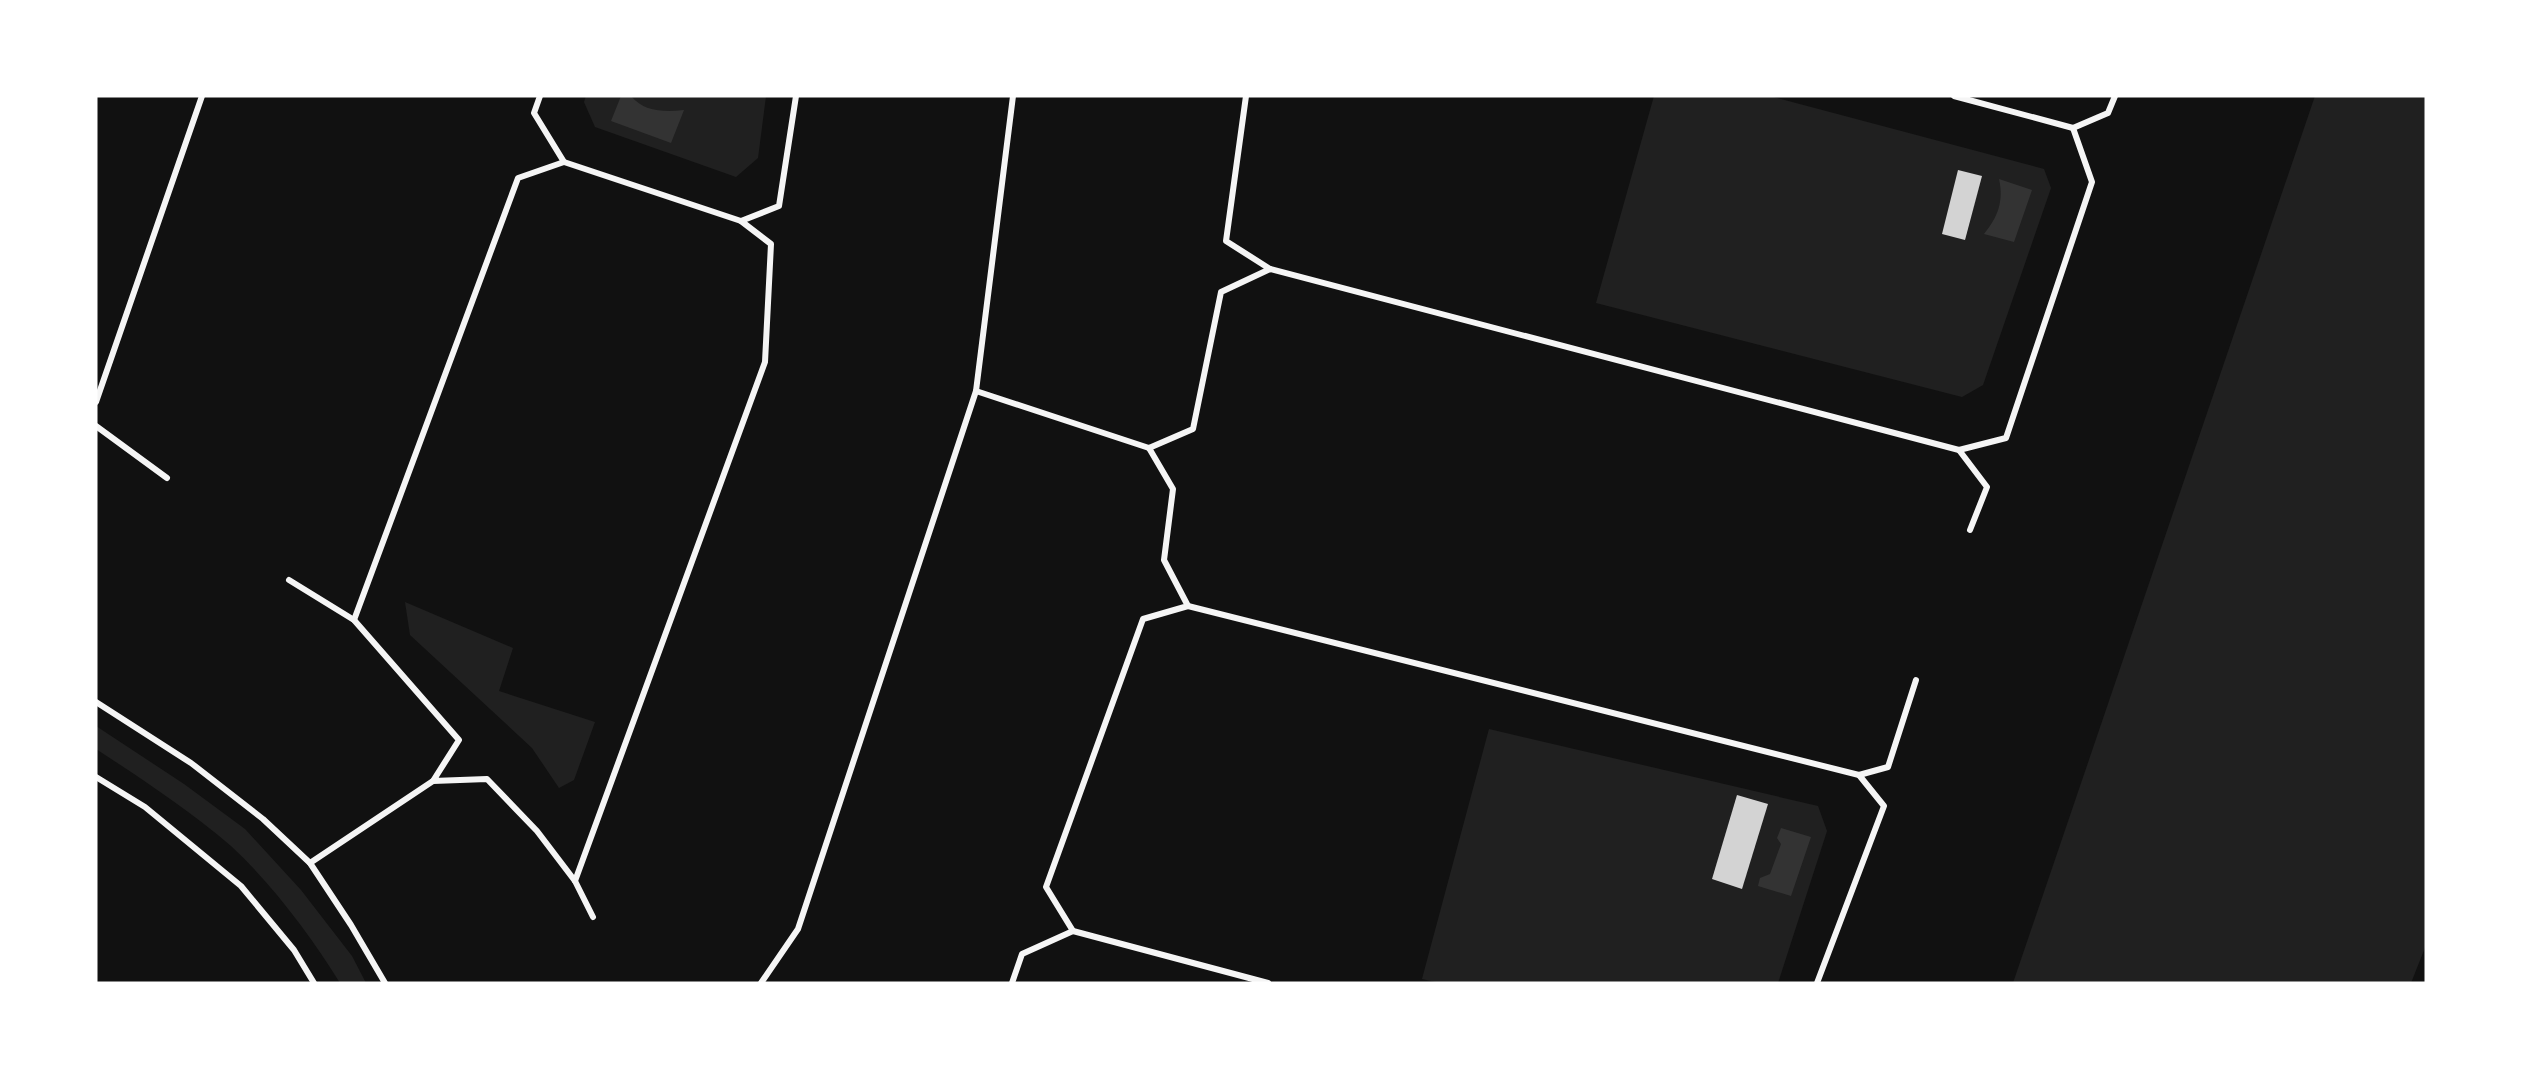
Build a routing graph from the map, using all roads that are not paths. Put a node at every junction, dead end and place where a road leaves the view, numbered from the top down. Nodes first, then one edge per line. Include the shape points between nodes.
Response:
1 (202, 96) edge
2 (540, 96) edge
3 (796, 96) edge
4 (1013, 96) edge
5 (1246, 96) edge
6 (1954, 96) edge
7 (2115, 96) edge
8 (2073, 128) junction
9 (564, 162) junction
10 (741, 221) junction
11 (1270, 269) junction
12 (976, 392) junction
13 (96, 402) edge
14 (96, 426) edge
15 (1149, 448) junction
16 (1959, 450) junction
17 (167, 478) dead end
18 (1970, 530) dead end
19 (289, 580) dead end
20 (1188, 606) junction
21 (354, 620) junction
22 (1916, 680) dead end
23 (96, 702) edge
24 (1859, 775) junction
25 (96, 777) edge
26 (433, 781) junction
27 (310, 863) junction
28 (575, 881) junction
29 (593, 917) dead end
30 (1073, 931) junction
31 (315, 983) edge
32 (386, 983) edge
33 (760, 983) edge
34 (1012, 983) edge
35 (1268, 983) edge
36 (1817, 983) edge

1 - 13 street
2 - 9 street via 534,113
3 - 10 street via 779,206
4 - 12 street
5 - 11 street via 1226,241
6 - 8 street
7 - 8 street via 2108,113
8 - 16 street via 2092,182 2006,438
9 - 10 street
9 - 21 street via 518,178
10 - 28 street via 771,244 765,362
11 - 15 street via 1221,292 1193,429
11 - 16 street
12 - 15 street
12 - 33 street via 798,929
14 - 17 street
15 - 20 street via 1173,489 1164,560
16 - 18 street via 1987,487
19 - 21 street
20 - 24 street
20 - 30 street via 1143,619 1046,887
21 - 26 street via 459,740
22 - 24 street via 1888,767
23 - 27 street via 191,763 263,819
24 - 36 street via 1884,806
25 - 31 street via 145,807 241,886
26 - 27 street
26 - 28 street via 488,779 537,831
27 - 32 street
28 - 29 street
30 - 34 street via 1022,954
30 - 35 street

